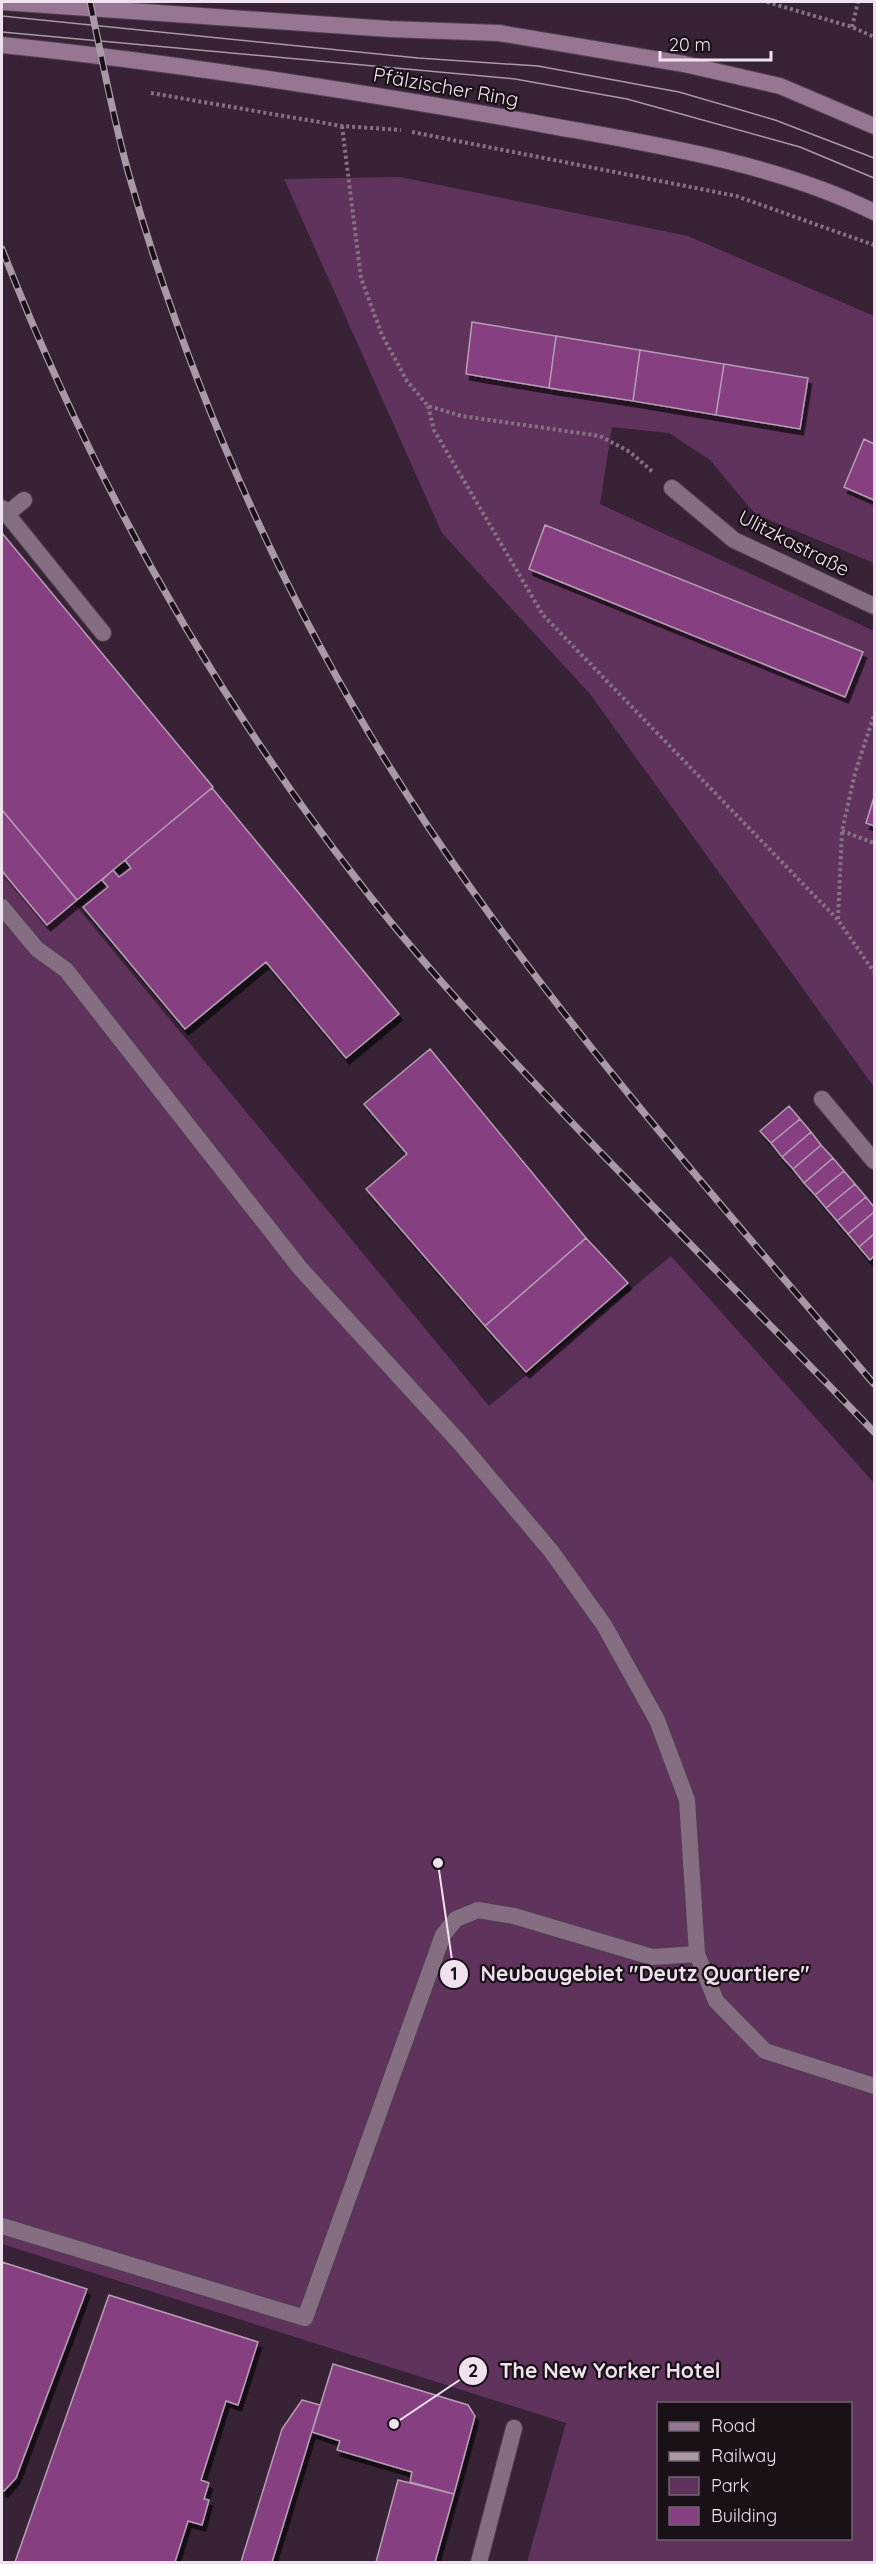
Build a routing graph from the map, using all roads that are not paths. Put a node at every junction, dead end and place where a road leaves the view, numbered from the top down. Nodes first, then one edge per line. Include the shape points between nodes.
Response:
1 (2, 2) edge
2 (2, 45) edge
3 (874, 126) edge
4 (874, 212) edge
5 (672, 488) road end
6 (24, 500) dead end
7 (4, 511) edge
8 (874, 606) edge
9 (103, 633) dead end
10 (2, 908) edge
11 (822, 1099) dead end
12 (874, 1161) edge
13 (697, 1954) junction
14 (874, 2086) edge
15 (2, 2226) edge
16 (514, 2428) dead end
17 (479, 2562) edge

1 - 3 main road via 499,33 684,64 780,86
2 - 4 main road, Pfälzischer Ring via 408,100 598,135 765,170 839,195
5 - 8 street, Ulitzkastraße via 734,540
6 - 7 street
7 - 9 street
10 - 13 street via 37,949 66,970 300,1268 460,1443 551,1551 603,1625 657,1720 687,1800
11 - 12 street
13 - 14 street via 716,2001 765,2051
13 - 15 street via 652,1958 514,1916 478,1910 456,1920 443,1935 305,2318
16 - 17 street

